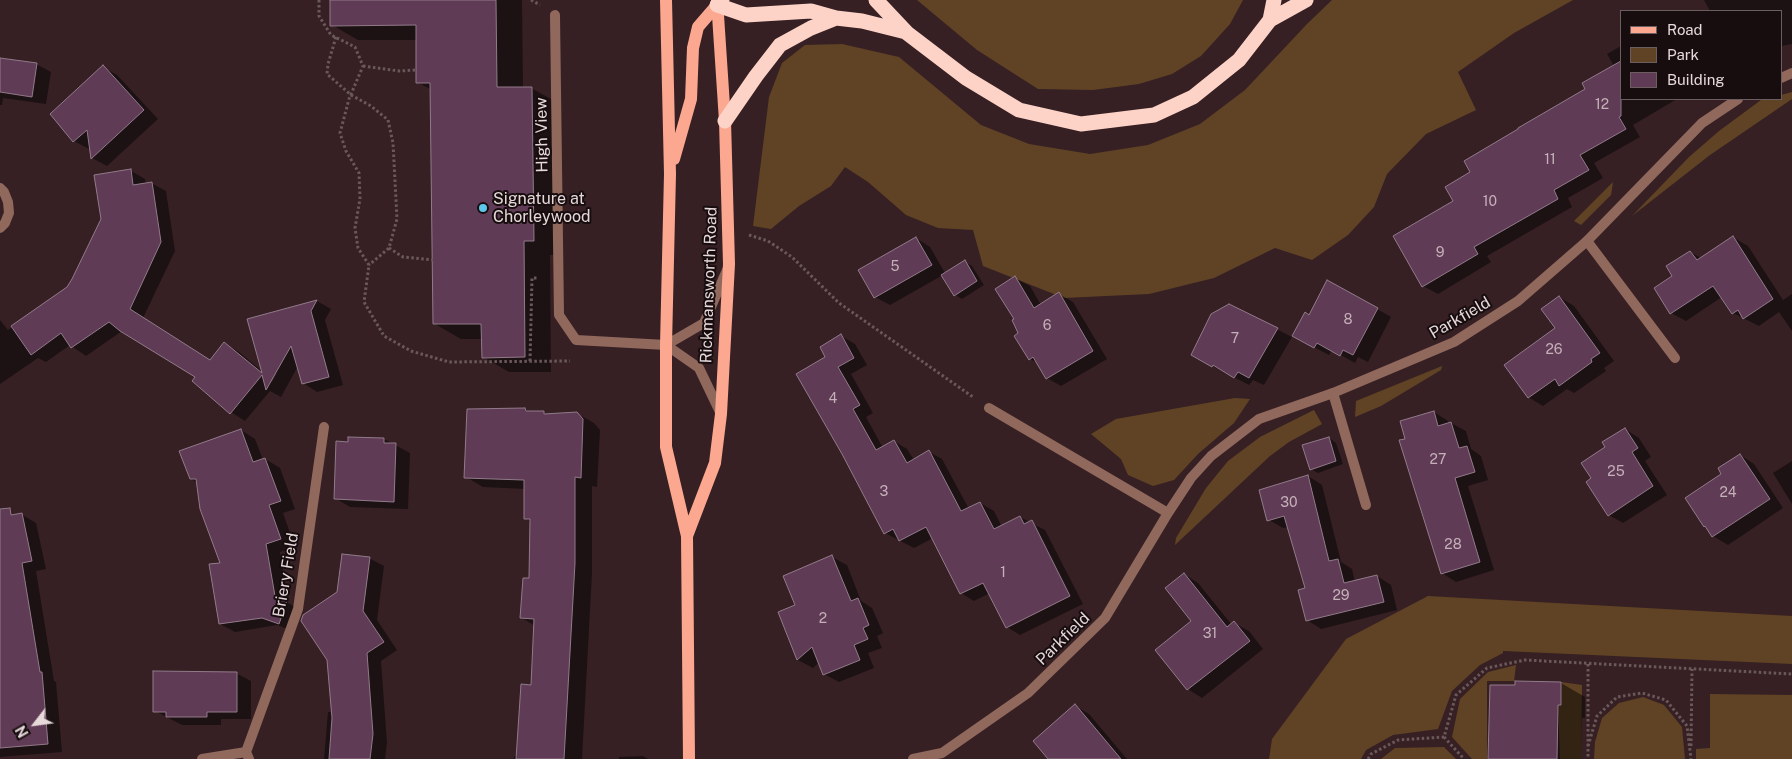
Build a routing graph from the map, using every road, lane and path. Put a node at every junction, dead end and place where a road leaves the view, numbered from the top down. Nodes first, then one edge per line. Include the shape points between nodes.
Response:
1 (319, 0) edge
2 (666, 0) edge
3 (876, 0) edge
4 (1274, 0) edge
5 (1306, 0) edge
6 (716, 1) edge
7 (555, 15) dead end
8 (836, 18) junction
9 (1270, 20) junction
10 (907, 33) junction
11 (336, 37) junction
12 (363, 66) junction
13 (416, 70) dead end
14 (351, 95) junction
15 (1736, 100) edge
16 (725, 121) junction
17 (670, 174) junction
18 (0, 188) edge
19 (0, 228) edge
20 (729, 229) junction
21 (1587, 241) junction
22 (389, 248) junction
23 (433, 260) dead end
24 (729, 264) junction
25 (369, 265) junction
26 (576, 340) junction
27 (666, 345) junction
28 (1675, 358) dead end
29 (1334, 393) junction
30 (990, 408) joint
31 (720, 414) junction
32 (324, 427) dead end
33 (1366, 506) dead end
34 (1168, 513) junction
35 (687, 536) junction
36 (1588, 664) junction
37 (1692, 669) junction
38 (1792, 674) edge
39 (1444, 737) junction
40 (1588, 746) junction
41 (248, 756) edge
42 (943, 756) edge
43 (202, 759) edge
44 (689, 759) edge
45 (913, 759) edge
46 (1368, 759) edge
47 (1464, 759) edge
48 (1588, 759) edge
49 (1691, 759) edge

1 - 11 path via 319,16 331,35
2 - 17 main road, Rickmansworth Road
3 - 10 highway
4 - 9 highway
5 - 9 highway
6 - 8 highway via 746,15 811,11
6 - 16 main road, Rickmansworth Road
6 - 17 main road via 698,27 693,48 691,99
7 - 26 street, High View via 559,315
8 - 10 highway
8 - 16 highway via 780,45
9 - 10 highway via 1239,60 1193,97 1154,115 1081,124 1019,110 966,78
11 - 12 path via 355,47
11 - 14 path via 327,74
12 - 13 path
12 - 14 path
14 - 22 path via 388,120 393,143 397,220
14 - 25 path via 340,133 359,173 360,198 355,228 358,248
15 - 21 street, Parkfield via 1702,123
16 - 20 main road, Rickmansworth Road
17 - 27 main road, Rickmansworth Road
18 - 19 street via 8,202 9,213
20 - 24 main road, Rickmansworth Road
20 - 30 path via 768,241 792,257 839,303
21 - 28 street
21 - 29 street, Parkfield via 1518,300 1454,342
22 - 23 path via 403,257
22 - 25 path
24 - 27 street via 704,323
24 - 31 main road, Rickmansworth Road
25 - 26 path via 364,302 384,336 411,351 449,362 570,361
26 - 27 street
27 - 31 street via 698,368
27 - 35 main road, Rickmansworth Road via 666,447
29 - 33 street
29 - 34 street, Parkfield via 1259,419 1211,456 1191,478
30 - 34 street
31 - 35 main road, Rickmansworth Road via 714,463
32 - 41 street, Briery Field via 298,609
34 - 42 street, Parkfield via 1106,618 1028,693
35 - 44 main road, Rickmansworth Road
36 - 37 path
36 - 39 path via 1525,660 1487,668 1456,695
36 - 40 path
37 - 38 path
37 - 49 path
39 - 46 path via 1398,740 1370,754
39 - 47 path
40 - 48 path
40 - 49 path via 1597,716 1617,697 1642,693 1666,700 1687,726
41 - 43 street, Briery Field
42 - 45 street, Parkfield

